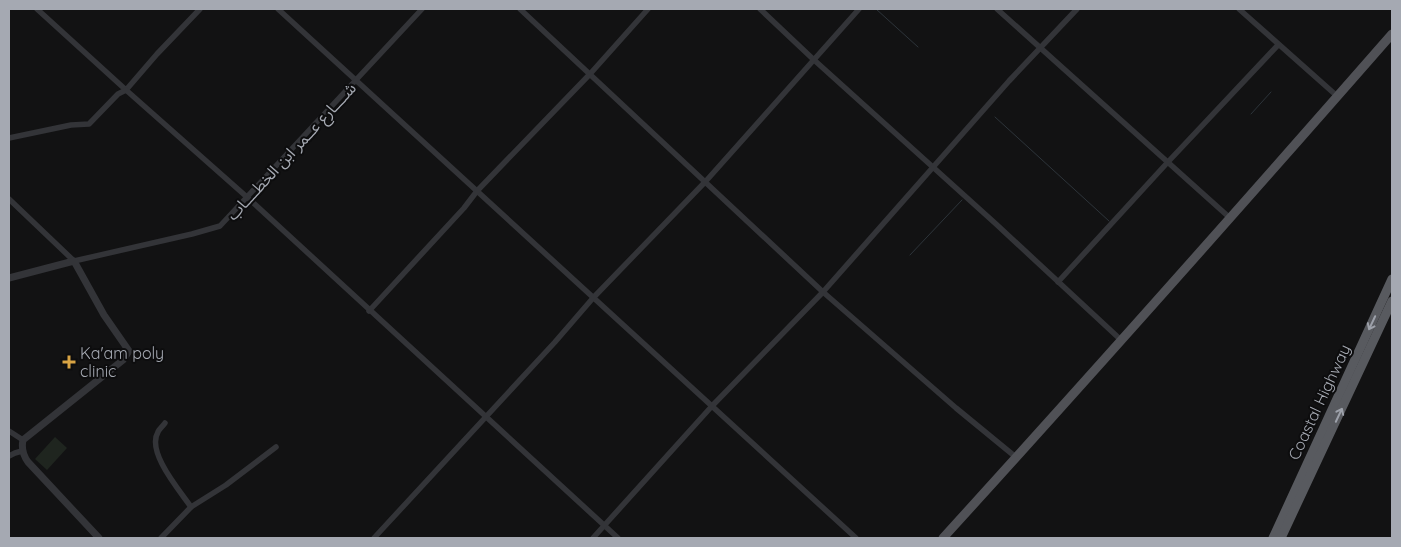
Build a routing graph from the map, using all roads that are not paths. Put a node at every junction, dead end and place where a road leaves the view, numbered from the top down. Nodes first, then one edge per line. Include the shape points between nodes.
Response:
1 (37, 9) edge
2 (200, 9) edge
3 (278, 9) edge
4 (422, 9) edge
5 (520, 9) edge
6 (648, 9) edge
7 (760, 9) edge
8 (859, 9) edge
9 (997, 9) edge
10 (1077, 9) edge
11 (1239, 9) edge
12 (1392, 34) edge
13 (1278, 45) junction
14 (1040, 48) junction
15 (813, 59) junction
16 (590, 74) junction
17 (356, 80) junction
18 (126, 90) junction
19 (1337, 96) junction
20 (9, 138) edge
21 (1167, 163) junction
22 (933, 167) junction
23 (706, 181) junction
24 (477, 192) junction
25 (248, 198) junction
26 (9, 199) edge
27 (1230, 218) junction
28 (74, 261) junction
29 (9, 278) edge
30 (1392, 279) edge
31 (1058, 282) junction
32 (824, 292) junction
33 (593, 298) junction
34 (1392, 301) edge
35 (369, 311) junction
36 (1121, 340) junction
37 (712, 406) junction
38 (485, 418) junction
39 (165, 423) dead end
40 (9, 431) edge
41 (23, 440) junction
42 (276, 447) dead end
43 (22, 451) junction
44 (9, 456) edge
45 (1016, 458) junction
46 (191, 507) junction
47 (604, 526) junction
48 (378, 537) edge
49 (100, 538) edge
50 (161, 538) edge
51 (594, 538) edge
52 (618, 538) edge
53 (856, 538) edge
54 (943, 538) edge
55 (1273, 538) edge
56 (1281, 538) edge

1 - 18 street
2 - 18 street
3 - 17 street
4 - 17 street, شــــارع عــمر ابن الخطــــاب
5 - 16 street
6 - 16 street
7 - 15 street
8 - 15 street
9 - 14 street
10 - 14 street
11 - 13 street
12 - 19 main road
13 - 19 street
13 - 21 street
14 - 21 street
14 - 22 street
15 - 22 street
15 - 23 street
16 - 23 street
16 - 24 street
17 - 24 street
17 - 25 street, شــــارع عــمر ابن الخطــــاب
18 - 20 street via 89,124
18 - 25 street
19 - 27 main road
21 - 27 street
21 - 31 street
22 - 31 street
22 - 32 street
23 - 32 street
23 - 33 street
24 - 33 street
24 - 35 street
25 - 28 street, شــــارع عــمر ابن الخطــــاب via 215,229
25 - 35 street
26 - 28 street
27 - 36 main road
28 - 29 street
28 - 41 street via 129,352
30 -> 55 highway, Coastal Highway
31 - 36 street
32 - 37 street
32 - 45 street
33 - 37 street
33 - 38 street
56 -> 34 highway
35 - 38 street
36 - 45 main road
37 - 47 street
37 - 53 street
38 - 47 street
38 - 48 street
39 - 46 street via 156,436 158,456
40 - 41 street
41 - 43 street
42 - 46 street
43 - 44 street
43 - 49 street via 28,462
45 - 54 main road
46 - 50 street
47 - 51 street
47 - 52 street

